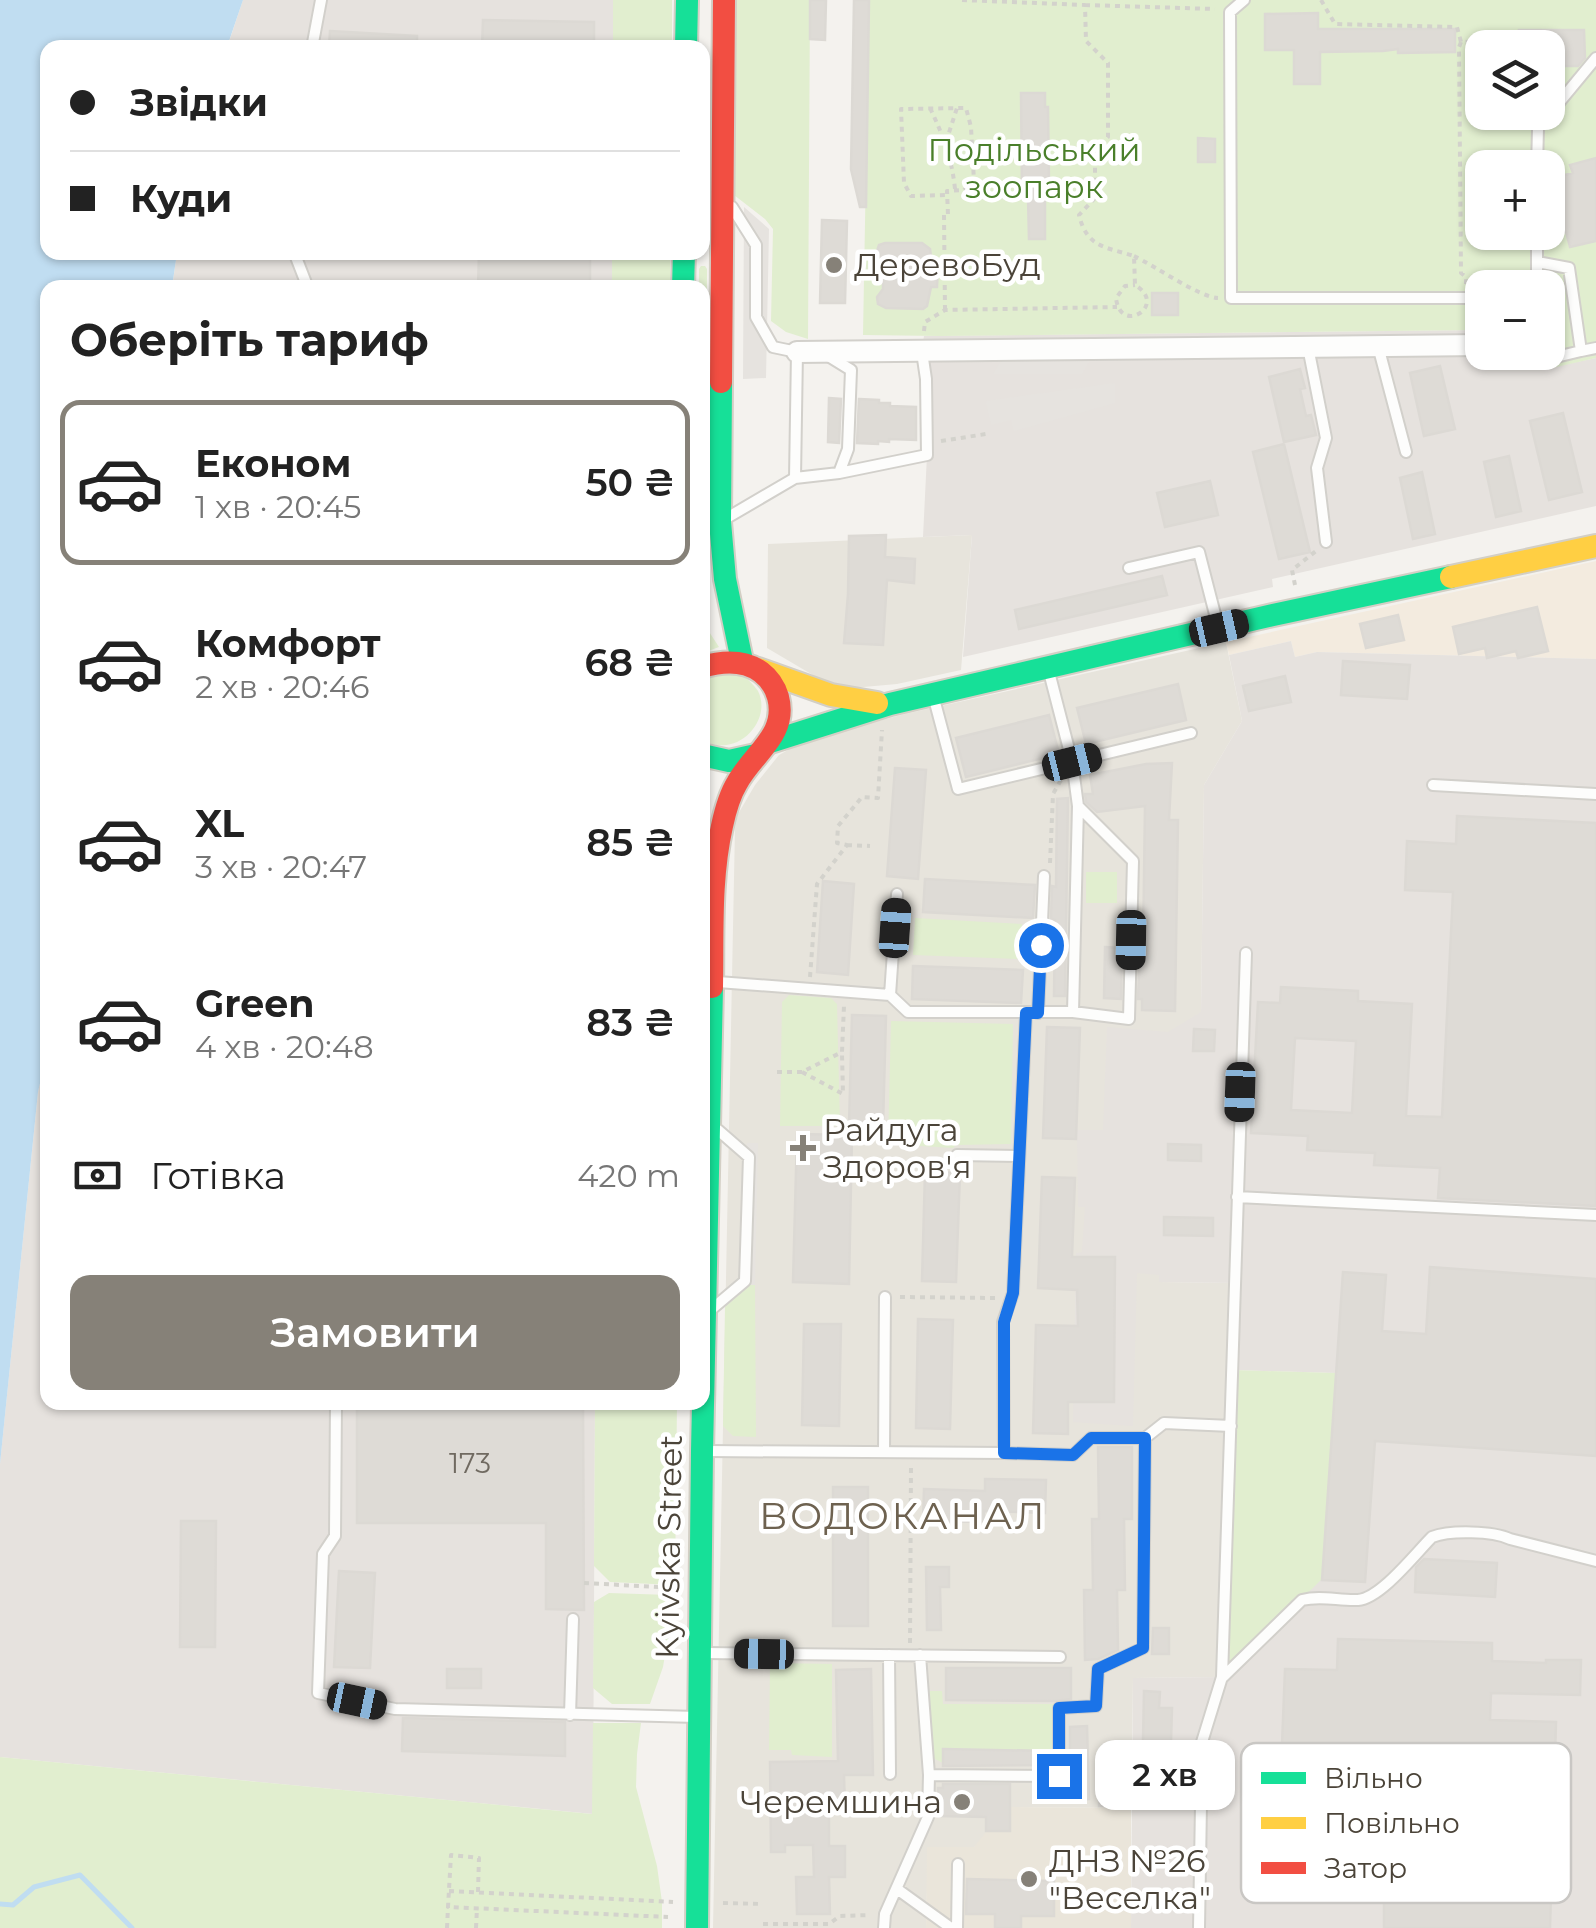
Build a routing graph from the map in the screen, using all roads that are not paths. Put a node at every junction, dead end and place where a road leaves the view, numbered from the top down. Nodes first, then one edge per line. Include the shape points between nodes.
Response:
1 (321, 0) edge
2 (686, 0) edge
3 (724, 0) edge
4 (1244, 0) edge
5 (314, 40) edge
6 (686, 40) edge
7 (1596, 58) edge
8 (1538, 150) edge
9 (722, 192) junction
10 (1537, 250) edge
11 (712, 251) edge
12 (1537, 262) junction
13 (1536, 270) edge
14 (1465, 299) edge
15 (1465, 345) edge
16 (1308, 346) junction
17 (1377, 346) junction
18 (1596, 348) edge
19 (922, 350) junction
20 (1582, 351) junction
21 (797, 352) junction
22 (821, 352) junction
23 (1565, 355) edge
24 (1406, 452) dead end
25 (839, 473) junction
26 (794, 478) junction
27 (720, 522) junction
28 (1326, 542) road end
29 (1596, 546) edge
30 (1129, 568) dead end
31 (1219, 628) junction
32 (710, 664) edge
33 (750, 665) junction
34 (1048, 668) junction
35 (933, 694) junction
36 (886, 715) junction
37 (1191, 732) dead end
38 (763, 748) junction
39 (710, 758) edge
40 (1072, 762) junction
41 (1433, 785) dead end
42 (1596, 794) edge
43 (1078, 806) junction
44 (710, 849) edge
45 (714, 866) junction
46 (1044, 876) road end
47 (897, 894) dead end
48 (1246, 953) dead end
49 (712, 981) junction
50 (890, 995) junction
51 (1073, 1012) junction
52 (1032, 1013) junction
53 (710, 1075) edge
54 (710, 1123) edge
55 (957, 1156) dead end
56 (1020, 1156) junction
57 (1237, 1196) junction
58 (1596, 1215) edge
59 (886, 1297) road end
60 (710, 1311) edge
61 (336, 1410) edge
62 (703, 1410) edge
63 (1232, 1426) junction
64 (1145, 1438) junction
65 (702, 1451) junction
66 (884, 1452) junction
67 (1004, 1453) junction
68 (1596, 1560) edge
69 (573, 1619) dead end
70 (700, 1653) junction
71 (889, 1656) junction
72 (915, 1656) junction
73 (1060, 1657) dead end
74 (1222, 1677) junction
75 (570, 1715) junction
76 (699, 1718) junction
77 (890, 1774) dead end
78 (928, 1775) junction
79 (958, 1864) dead end
80 (897, 1889) junction
81 (697, 1928) edge
82 (884, 1928) edge
83 (954, 1928) edge
84 (1200, 1928) edge

1 - 5 lane
2 - 6 main road
3 - 9 main road
4 - 14 lane via 1230,12 1231,298
7 - 8 lane via 1538,128
9 - 11 main road
9 - 21 lane via 756,245 756,317 772,346
10 - 12 lane
11 - 27 main road
12 - 13 lane
12 - 20 lane via 1568,268
15 - 17 street
16 - 17 street
16 - 19 street
16 - 28 lane via 1326,438 1316,468
17 - 24 lane
18 - 20 lane
19 - 22 street
19 - 25 lane via 927,455
20 - 23 lane
21 - 22 street
21 - 26 lane
22 - 25 lane via 851,370 848,449
25 - 26 lane
26 - 27 lane
27 - 33 main road via 725,578
29 - 31 main road
30 - 31 lane via 1199,552
31 - 34 main road
32 - 33 main road
33 - 36 main road
33 - 38 main road via 772,684 780,703 779,724
34 - 35 main road
34 - 40 lane
35 - 36 main road
35 - 40 lane via 958,789
36 - 38 main road
37 - 40 lane
38 - 39 main road via 736,762
38 - 45 main road via 725,808
40 - 43 lane
41 - 42 lane
43 - 51 lane
43 - 51 lane via 1133,861 1129,1020
44 - 45 main road
45 - 49 main road, Kyivska Street
46 - 52 lane
47 - 50 lane
48 - 57 lane
49 - 50 lane
49 - 53 main road, Kyivska Street
50 - 52 lane via 908,1012
51 - 52 lane
52 - 56 lane
54 - 60 lane via 749,1158 746,1281
55 - 56 lane
56 - 67 lane via 1004,1322
57 - 58 lane
57 - 63 lane
59 - 66 lane
61 - 75 lane via 334,1536 324,1554 318,1693 396,1709
62 - 65 main road, Kyivska Street
63 - 64 lane via 1164,1422
63 - 74 lane
64 - 67 lane via 1091,1438 1073,1455
64 - 78 lane via 1143,1648 1098,1669 1096,1706 1059,1708 1059,1776
65 - 66 lane
65 - 70 main road, Kyivska Street
66 - 67 lane
68 - 74 lane via 1499,1534 1432,1537 1375,1594 1302,1600
69 - 75 lane
70 - 71 lane
70 - 76 main road, Kyivska Street
71 - 72 lane
71 - 77 lane
72 - 73 lane
72 - 78 lane
74 - 84 lane via 1202,1742
75 - 76 lane
76 - 81 main road, Kyivska Street
78 - 80 lane via 928,1817
79 - 83 lane
80 - 82 lane
80 - 83 lane

